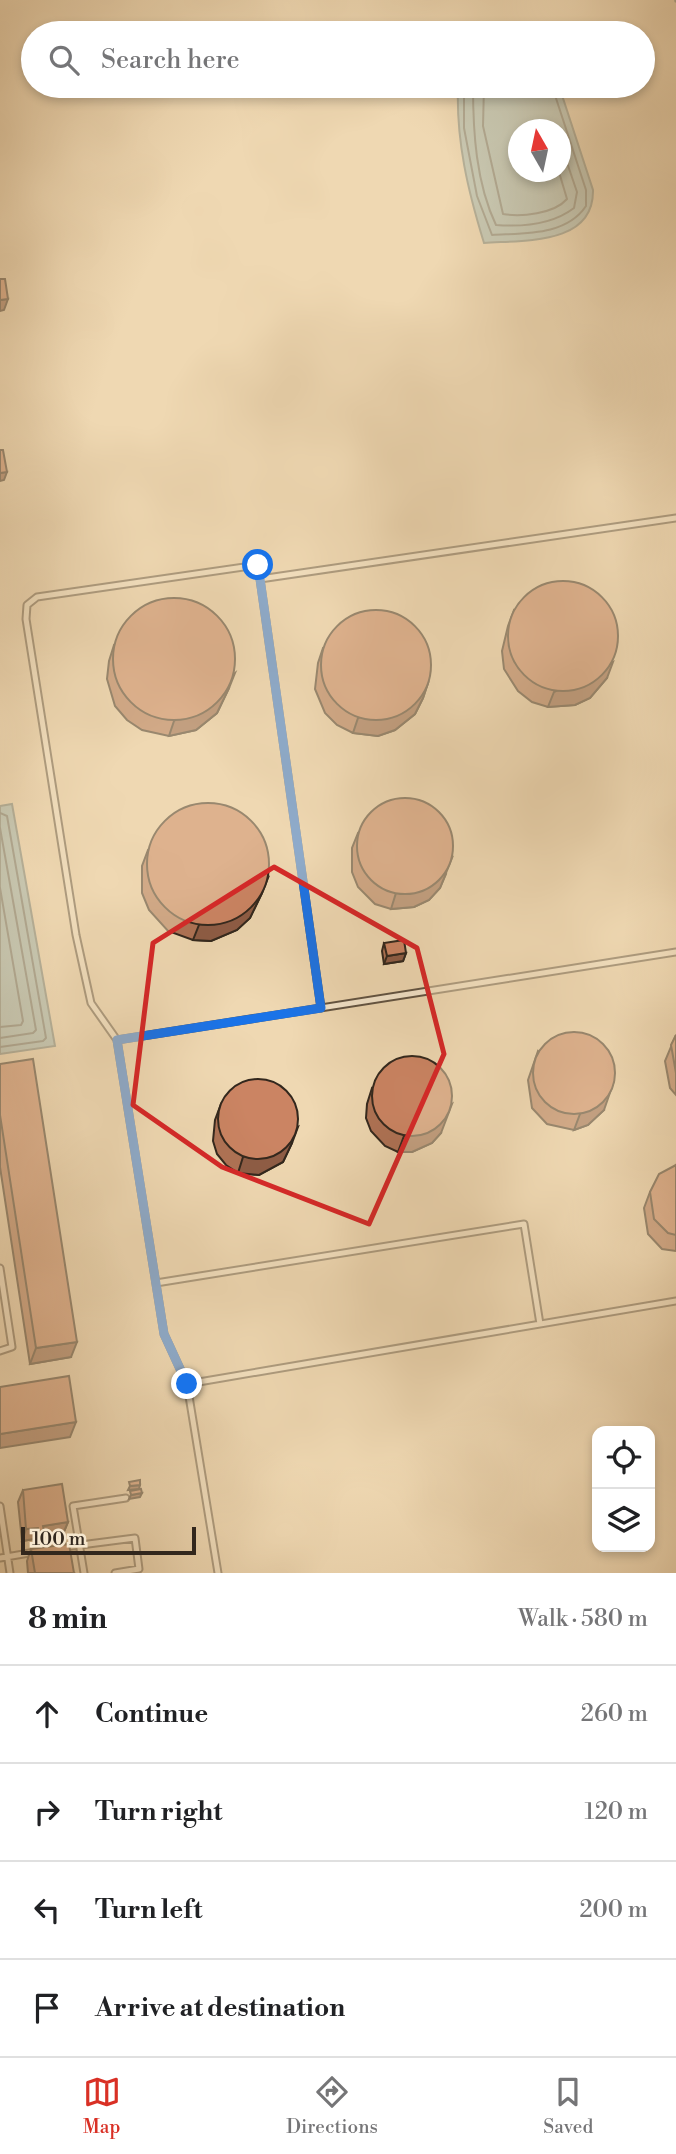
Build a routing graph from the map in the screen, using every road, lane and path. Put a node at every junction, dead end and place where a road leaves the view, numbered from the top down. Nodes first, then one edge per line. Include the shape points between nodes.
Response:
1 (676, 518) edge
2 (260, 579) junction
3 (676, 952) edge
4 (321, 1008) junction
5 (117, 1040) junction
6 (0, 1268) edge
7 (156, 1283) junction
8 (676, 1301) edge
9 (540, 1324) junction
10 (0, 1351) edge
11 (187, 1384) junction
12 (126, 1498) dead end
13 (0, 1506) edge
14 (80, 1545) junction
15 (55, 1549) edge
16 (43, 1551) edge
17 (4, 1557) edge
18 (10, 1573) edge
19 (84, 1573) edge
20 (115, 1573) edge
21 (218, 1573) edge

1 - 2 lane
2 - 4 lane
2 - 5 lane via 258,565 51,593 27,605 90,1003
3 - 4 lane
4 - 5 lane
5 - 7 lane
6 - 10 lane via 12,1347
7 - 9 lane via 524,1224
7 - 11 lane via 164,1334
8 - 9 lane
9 - 11 lane
11 - 21 lane
12 - 14 lane via 74,1506
13 - 17 lane
14 - 15 lane
14 - 19 lane
14 - 20 lane via 135,1538 139,1569
16 - 17 lane
17 - 18 lane

